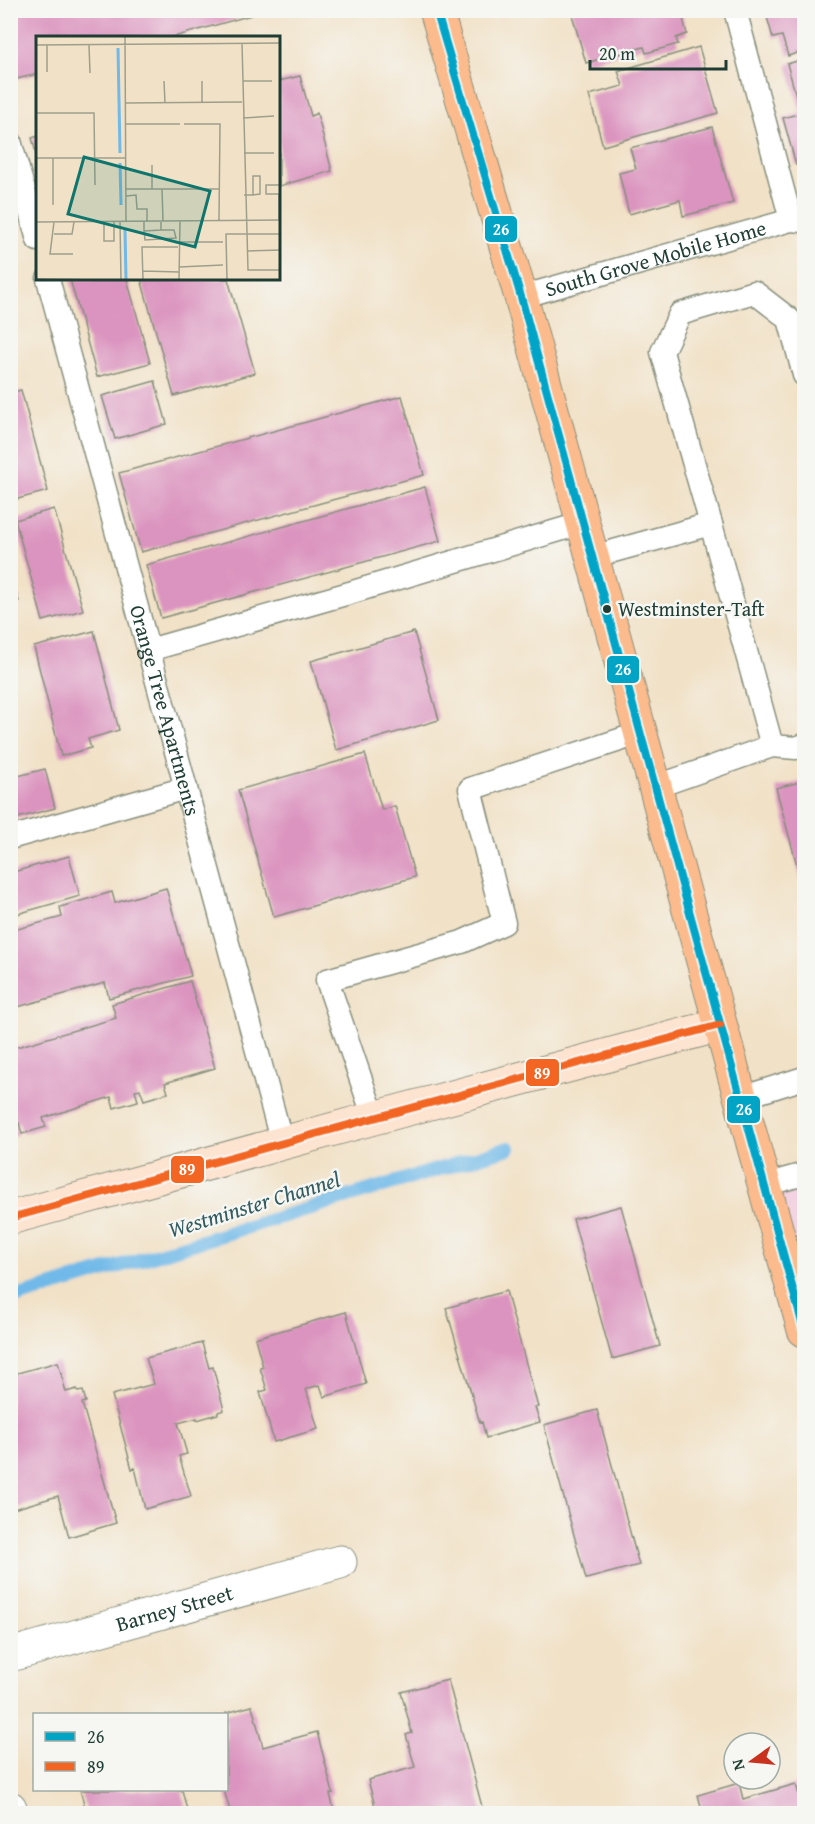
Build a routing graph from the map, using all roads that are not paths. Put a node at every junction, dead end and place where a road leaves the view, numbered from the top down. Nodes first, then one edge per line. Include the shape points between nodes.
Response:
1 (436, 10) edge
2 (735, 10) edge
3 (10, 141) edge
4 (798, 220) edge
5 (36, 233) edge
6 (48, 280) edge
7 (521, 297) junction
8 (804, 375) edge
9 (583, 523) junction
10 (711, 524) junction
11 (592, 557) junction
12 (148, 650) junction
13 (640, 733) junction
14 (804, 745) edge
15 (772, 746) junction
16 (655, 787) junction
17 (186, 788) junction
18 (10, 838) edge
19 (720, 1025) junction
20 (804, 1078) edge
21 (741, 1098) junction
22 (374, 1118) junction
23 (282, 1143) junction
24 (804, 1174) edge
25 (765, 1185) junction
26 (10, 1218) edge
27 (803, 1320) edge
28 (340, 1562) dead end
29 (10, 1655) edge
30 (10, 1808) edge
31 (12, 1814) edge

1 - 7 main road
2 - 4 lane, South Grove Mobile Home
3 - 5 lane
4 - 7 lane, South Grove Mobile Home
6 - 12 lane, Orange Tree Apartments
7 - 9 main road
8 - 10 lane via 789,319 754,292 680,314 663,352
9 - 11 main road
9 - 12 lane
10 - 11 lane
10 - 15 lane
11 - 13 main road
12 - 17 lane, Orange Tree Apartments
13 - 16 main road
13 - 22 lane via 471,789 504,923 462,942 327,980
14 - 15 lane
15 - 16 lane
16 - 19 main road
17 - 18 lane
17 - 23 lane, Orange Tree Apartments
19 - 21 main road
19 - 22 street
20 - 21 lane
21 - 25 main road
22 - 23 street
23 - 26 street
24 - 25 lane
25 - 27 main road
28 - 29 street, Barney Street
30 - 31 street

